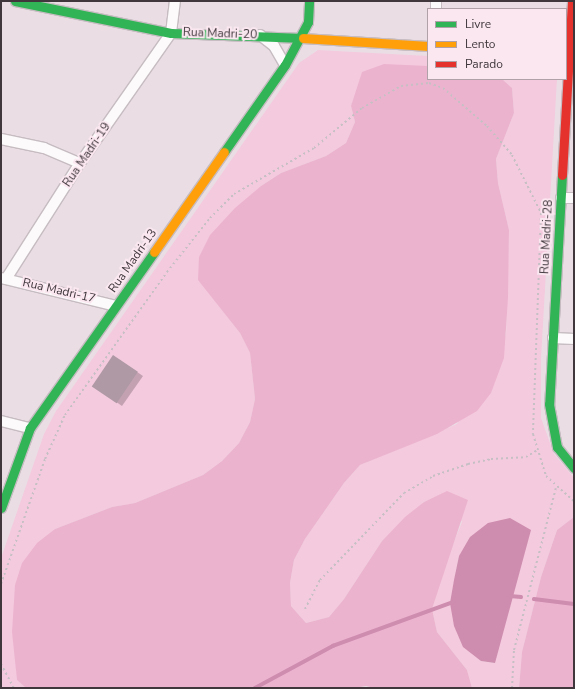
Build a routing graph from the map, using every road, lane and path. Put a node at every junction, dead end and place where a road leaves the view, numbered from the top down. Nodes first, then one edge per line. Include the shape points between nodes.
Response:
1 (15, 1) edge
2 (174, 1) edge
3 (309, 1) edge
4 (572, 1) edge
5 (171, 33) junction
6 (260, 35) junction
7 (301, 38) junction
8 (427, 46) edge
9 (570, 54) edge
10 (285, 65) junction
11 (1, 139) edge
12 (80, 163) junction
13 (561, 198) junction
14 (574, 198) edge
15 (541, 213) dead end
16 (4, 279) edge
17 (116, 306) junction
18 (553, 338) junction
19 (574, 339) edge
20 (1, 421) edge
21 (30, 428) junction
22 (537, 450) dead end
23 (574, 468) edge
24 (556, 488) dead end
25 (1, 508) edge
26 (1, 584) edge
27 (305, 609) dead end
28 (1, 664) edge
29 (14, 688) edge
30 (512, 688) edge

1 - 5 street, Rua Madri-20
2 - 5 street
3 - 7 street, Rua Madri-13 via 308,22
4 - 9 street, Rua Madri-28
5 - 6 street, Rua Madri-20
5 - 12 street, Rua Madri-19
6 - 7 street, Rua Madri-20
6 - 10 street via 274,46
7 - 8 street, Rua Madri-20
7 - 10 street, Rua Madri-13
9 - 13 street, Rua Madri-28
10 - 17 street, Rua Madri-13
11 - 12 street via 44,148
12 - 16 street, Rua Madri-19
13 - 14 street
13 - 18 street, Rua Madri-28
15 - 26 path via 512,155 488,126 443,88 429,83 401,86 388,93 362,108 314,148 234,194 210,218 167,272 65,415 45,458
16 - 17 street, Rua Madri-17
17 - 21 street, Rua Madri-13
18 - 19 street
18 - 23 street, Rua Madri-28 via 549,404 558,447
20 - 21 street
21 - 25 street, Rua Madri-13
22 - 27 path via 526,457 491,459 468,464 433,476 404,493 320,580
24 - 30 path via 514,650
28 - 29 path

